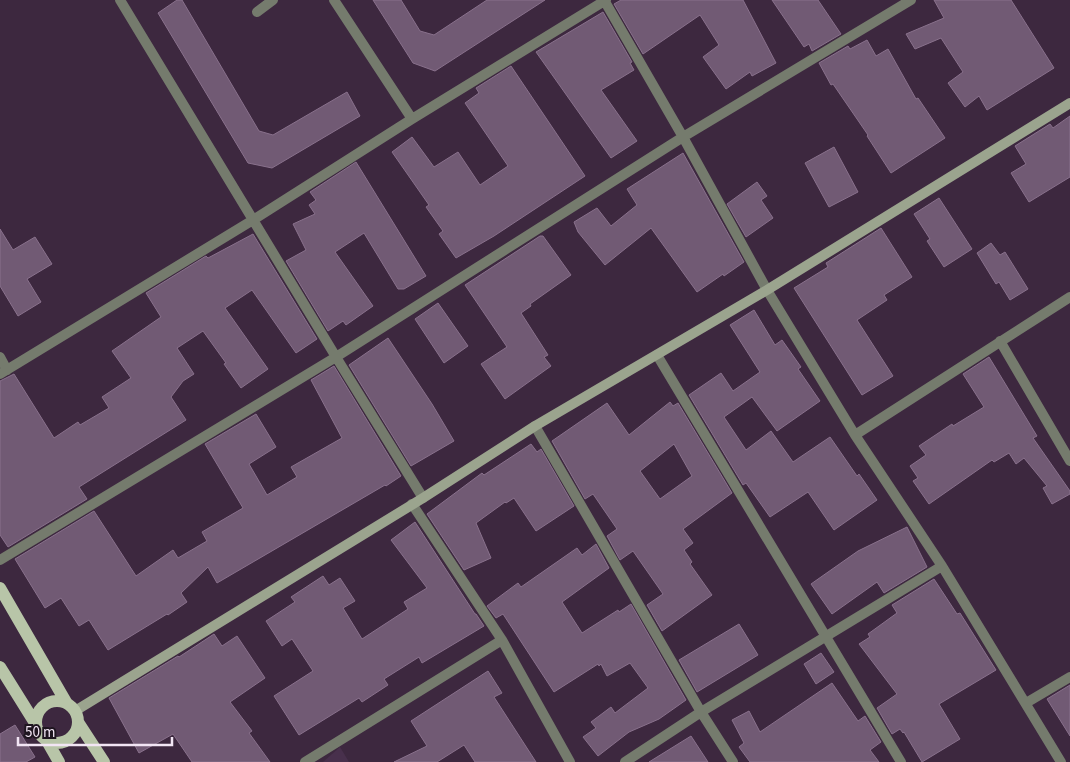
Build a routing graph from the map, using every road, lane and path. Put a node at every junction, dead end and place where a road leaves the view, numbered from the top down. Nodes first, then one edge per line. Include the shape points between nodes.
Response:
1 (120, 0) edge
2 (273, 0) edge
3 (334, 0) edge
4 (605, 0) edge
5 (911, 0) edge
6 (257, 12) dead end
7 (1070, 103) edge
8 (412, 119) junction
9 (683, 137) junction
10 (253, 220) junction
11 (767, 290) junction
12 (1070, 297) edge
13 (1000, 341) junction
14 (657, 355) junction
15 (0, 357) edge
16 (336, 357) junction
17 (4, 372) edge
18 (535, 426) junction
19 (855, 435) junction
20 (1070, 461) edge
21 (423, 498) junction
22 (412, 504) junction
23 (0, 560) edge
24 (942, 566) junction
25 (0, 588) edge
26 (825, 637) junction
27 (502, 640) junction
28 (0, 667) edge
29 (1070, 677) edge
30 (1026, 703) junction
31 (73, 712) junction
32 (701, 712) junction
33 (35, 723) junction
34 (47, 741) junction
35 (60, 762) edge
36 (104, 762) edge
37 (305, 762) edge
38 (570, 762) edge
39 (625, 762) edge
40 (733, 762) edge
41 (901, 762) edge
42 (1061, 762) edge

1 - 10 street
2 - 6 street
3 - 8 street
4 - 8 street
4 - 9 street
5 - 9 street
7 - 11 main road
8 - 10 street
9 - 11 street
9 - 16 street
10 - 16 street
10 - 17 street
11 - 14 main road
11 - 19 street
12 - 13 street
13 - 19 street
13 - 20 street
14 - 18 main road
14 - 26 street
15 - 17 street
16 - 21 street
16 - 23 street
18 - 21 main road
18 - 32 street
19 - 24 street
21 - 22 main road
22 - 27 street
22 - 31 main road
24 - 26 street
24 - 30 street
25 - 31 main road
26 - 32 street
26 - 41 street
27 - 37 street
27 - 38 street
28 - 33 main road
29 - 30 street
30 - 42 street
31 - 33 main road via 56,700 46,704 37,714
31 - 34 main road via 75,733 57,743
31 - 36 main road
32 - 39 street
32 - 40 street
33 - 34 main road via 38,734
34 - 35 main road

